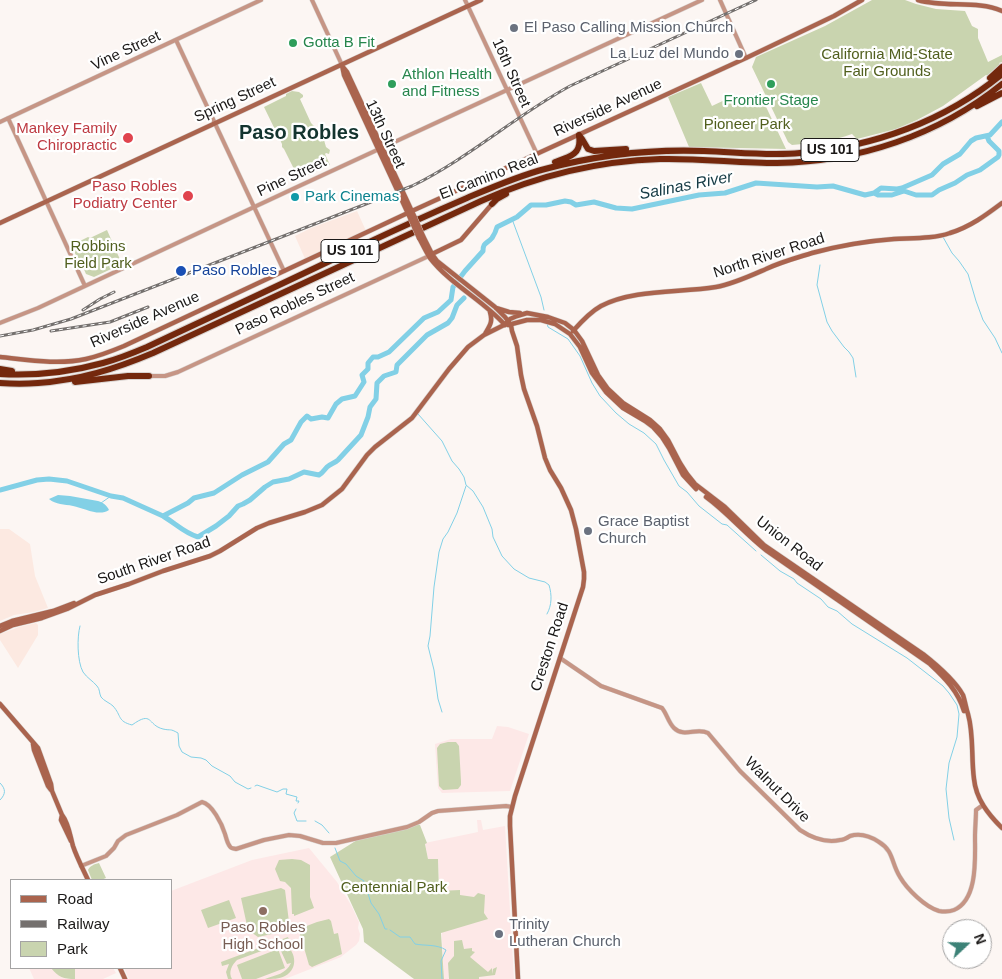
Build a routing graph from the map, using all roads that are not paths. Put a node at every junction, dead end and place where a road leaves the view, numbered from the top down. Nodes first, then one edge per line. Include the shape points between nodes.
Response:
1 (262, 0) edge
2 (312, 0) edge
3 (465, 0) edge
4 (481, 0) edge
5 (702, 0) edge
6 (720, 0) edge
7 (862, 0) edge
8 (918, 0) edge
9 (468, 6) junction
10 (1002, 11) edge
11 (176, 40) junction
12 (746, 58) junction
13 (342, 65) junction
14 (1002, 67) edge
15 (1002, 74) edge
16 (1002, 84) edge
17 (506, 90) junction
18 (1002, 93) edge
19 (947, 111) junction
20 (8, 118) junction
21 (946, 120) junction
22 (0, 122) edge
23 (216, 123) junction
24 (579, 135) junction
25 (381, 149) junction
26 (706, 151) junction
27 (537, 154) junction
28 (544, 178) junction
29 (506, 181) junction
30 (47, 202) junction
31 (1002, 202) edge
32 (492, 204) joint
33 (255, 207) junction
34 (410, 212) junction
35 (0, 223) edge
36 (441, 250) junction
37 (430, 255) junction
38 (443, 267) junction
39 (284, 271) junction
40 (85, 286) junction
41 (494, 306) junction
42 (489, 310) junction
43 (527, 314) junction
44 (0, 317) edge
45 (1, 322) edge
46 (508, 324) junction
47 (572, 332) junction
48 (484, 335) junction
49 (0, 357) edge
50 (0, 369) edge
51 (0, 374) edge
52 (33, 374) junction
53 (149, 376) joint
54 (46, 382) junction
55 (0, 383) edge
56 (84, 600) junction
57 (0, 626) edge
58 (0, 631) edge
59 (560, 658) junction
60 (1, 706) edge
61 (983, 805) junction
62 (512, 807) junction
63 (1002, 828) edge
64 (81, 866) junction
65 (85, 879) edge
66 (518, 979) edge

1 - 11 street, Vine Street
2 - 13 street, 13th Street
3 - 9 street, 16th Street
4 - 9 main road, Spring Street
5 - 17 street, Pine Street
6 - 12 street
7 - 12 main road, Riverside Avenue
8 - 10 main road
9 - 13 main road, Spring Street
9 - 17 street, 16th Street
11 - 20 street, Vine Street
11 - 23 street
12 - 24 main road, Riverside Avenue
13 - 23 main road, Spring Street
13 - 25 main road, 13th Street
14 - 19 highway
15 - 19 highway, El Camino Real / US 101
16 - 21 highway, El Camino Real / US 101
17 - 25 street, Pine Street
17 - 27 street, 16th Street
18 - 21 highway
19 - 26 highway, El Camino Real / US 101 via 894,134 833,149 790,154
20 - 22 street, Vine Street
20 - 30 street
21 - 28 highway, El Camino Real / US 101 via 891,144 831,159 779,163 643,160 590,167
23 - 30 main road, Spring Street
23 - 33 street
24 - 26 highway via 588,150 594,151 667,148
24 - 27 main road, Riverside Avenue
24 - 29 highway via 579,147 573,155 517,174
25 - 33 street, Pine Street
25 - 34 main road, 13th Street
26 - 29 highway, El Camino Real / US 101 via 654,151 598,157
27 - 34 main road, Riverside Avenue
28 - 32 highway via 502,196
28 - 54 highway, El Camino Real / US 101 via 481,201 140,359 80,378
29 - 52 highway, El Camino Real / US 101 via 147,348 97,365
30 - 35 main road, Spring Street
30 - 40 street
31 - 47 main road, North River Road via 972,224 950,234 840,246 776,264 717,287 615,301 596,309
32 - 36 main road, Paso Robles Street via 461,240
33 - 39 street
33 - 40 street, Pine Street
34 - 37 main road, 13th Street, bridge
34 - 39 main road, Riverside Avenue
36 - 37 main road, Paso Robles Street
36 - 38 main road via 439,257
37 - 38 main road, 13th Street
37 - 53 street, Paso Robles Street via 178,372
38 - 41 main road, 13th Street
38 - 42 main road, 13th Street
39 - 49 main road, Riverside Avenue via 95,357 58,362
40 - 45 street, Pine Street
41 - 43 main road
41 - 46 main road
42 - 46 main road, 13th Street
42 - 48 main road via 492,319
43 - 46 main road via 517,316
43 - 47 main road via 556,319
44 - 45 street
46 - 47 main road via 541,320
46 - 48 main road, South River Road
46 - 59 main road, Creston Road via 517,346 524,389 545,458 571,510 584,572 583,587
47 - 61 main road, Union Road via 606,392 622,408 653,427 688,482 767,551 921,657 950,683 962,702 972,745 974,780
48 - 56 main road, South River Road via 459,356 412,418 375,447 342,489 322,505 257,528 214,555
50 - 52 highway
51 - 52 highway, El Camino Real / US 101
53 - 54 highway via 57,384
54 - 55 highway, El Camino Real / US 101
56 - 57 main road, South River Road
56 - 58 main road, South River Road
59 - 61 street, Walnut Drive via 601,686 662,708 670,724 678,731 703,730 708,733 751,781 810,836 832,841 858,834 882,844 889,850 903,881 935,910 956,909 969,893 974,875 976,810
59 - 62 main road, Creston Road
60 - 64 main road via 33,744
61 - 63 main road, Union Road
62 - 64 street via 438,811 407,826 336,843 288,836 233,849 221,823 202,802 126,835 106,856
62 - 66 main road, Creston Road via 510,826
64 - 65 main road

